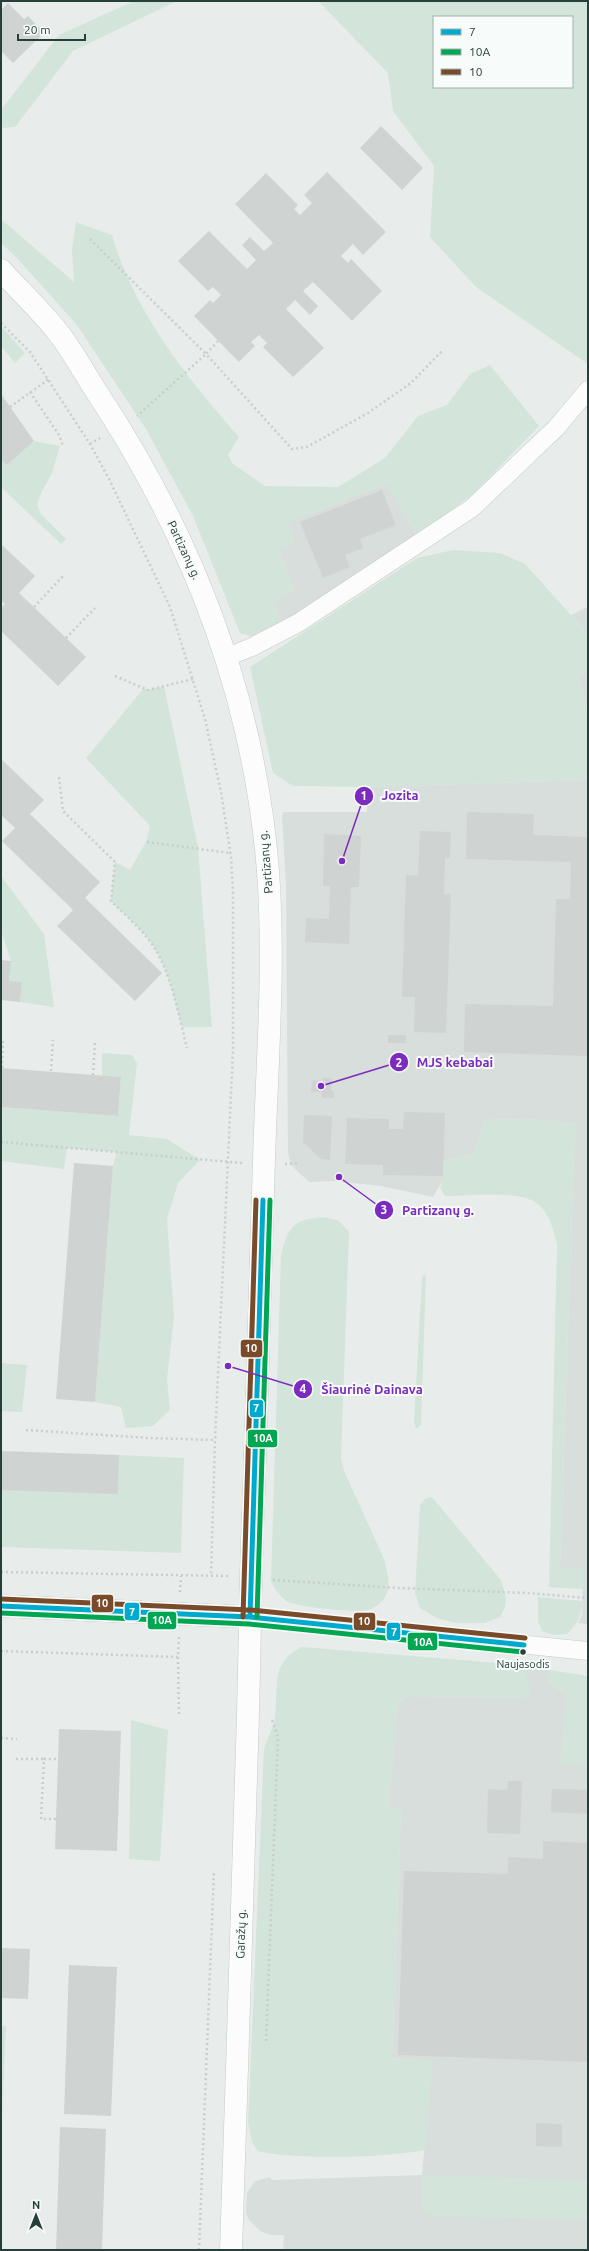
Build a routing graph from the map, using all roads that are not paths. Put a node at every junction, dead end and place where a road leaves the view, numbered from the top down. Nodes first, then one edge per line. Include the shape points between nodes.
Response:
1 (1, 270) edge
2 (588, 390) edge
3 (227, 657) junction
4 (1, 1606) edge
5 (250, 1618) junction
6 (588, 1651) edge
7 (231, 2250) edge

1 - 3 street, Partizanų g. via 57,332 120,427 190,560
2 - 3 street via 556,428 472,508 298,623
3 - 5 street, Partizanų g. via 251,752 268,874 271,951
4 - 5 street
5 - 6 street
5 - 7 street, Garažų g.

